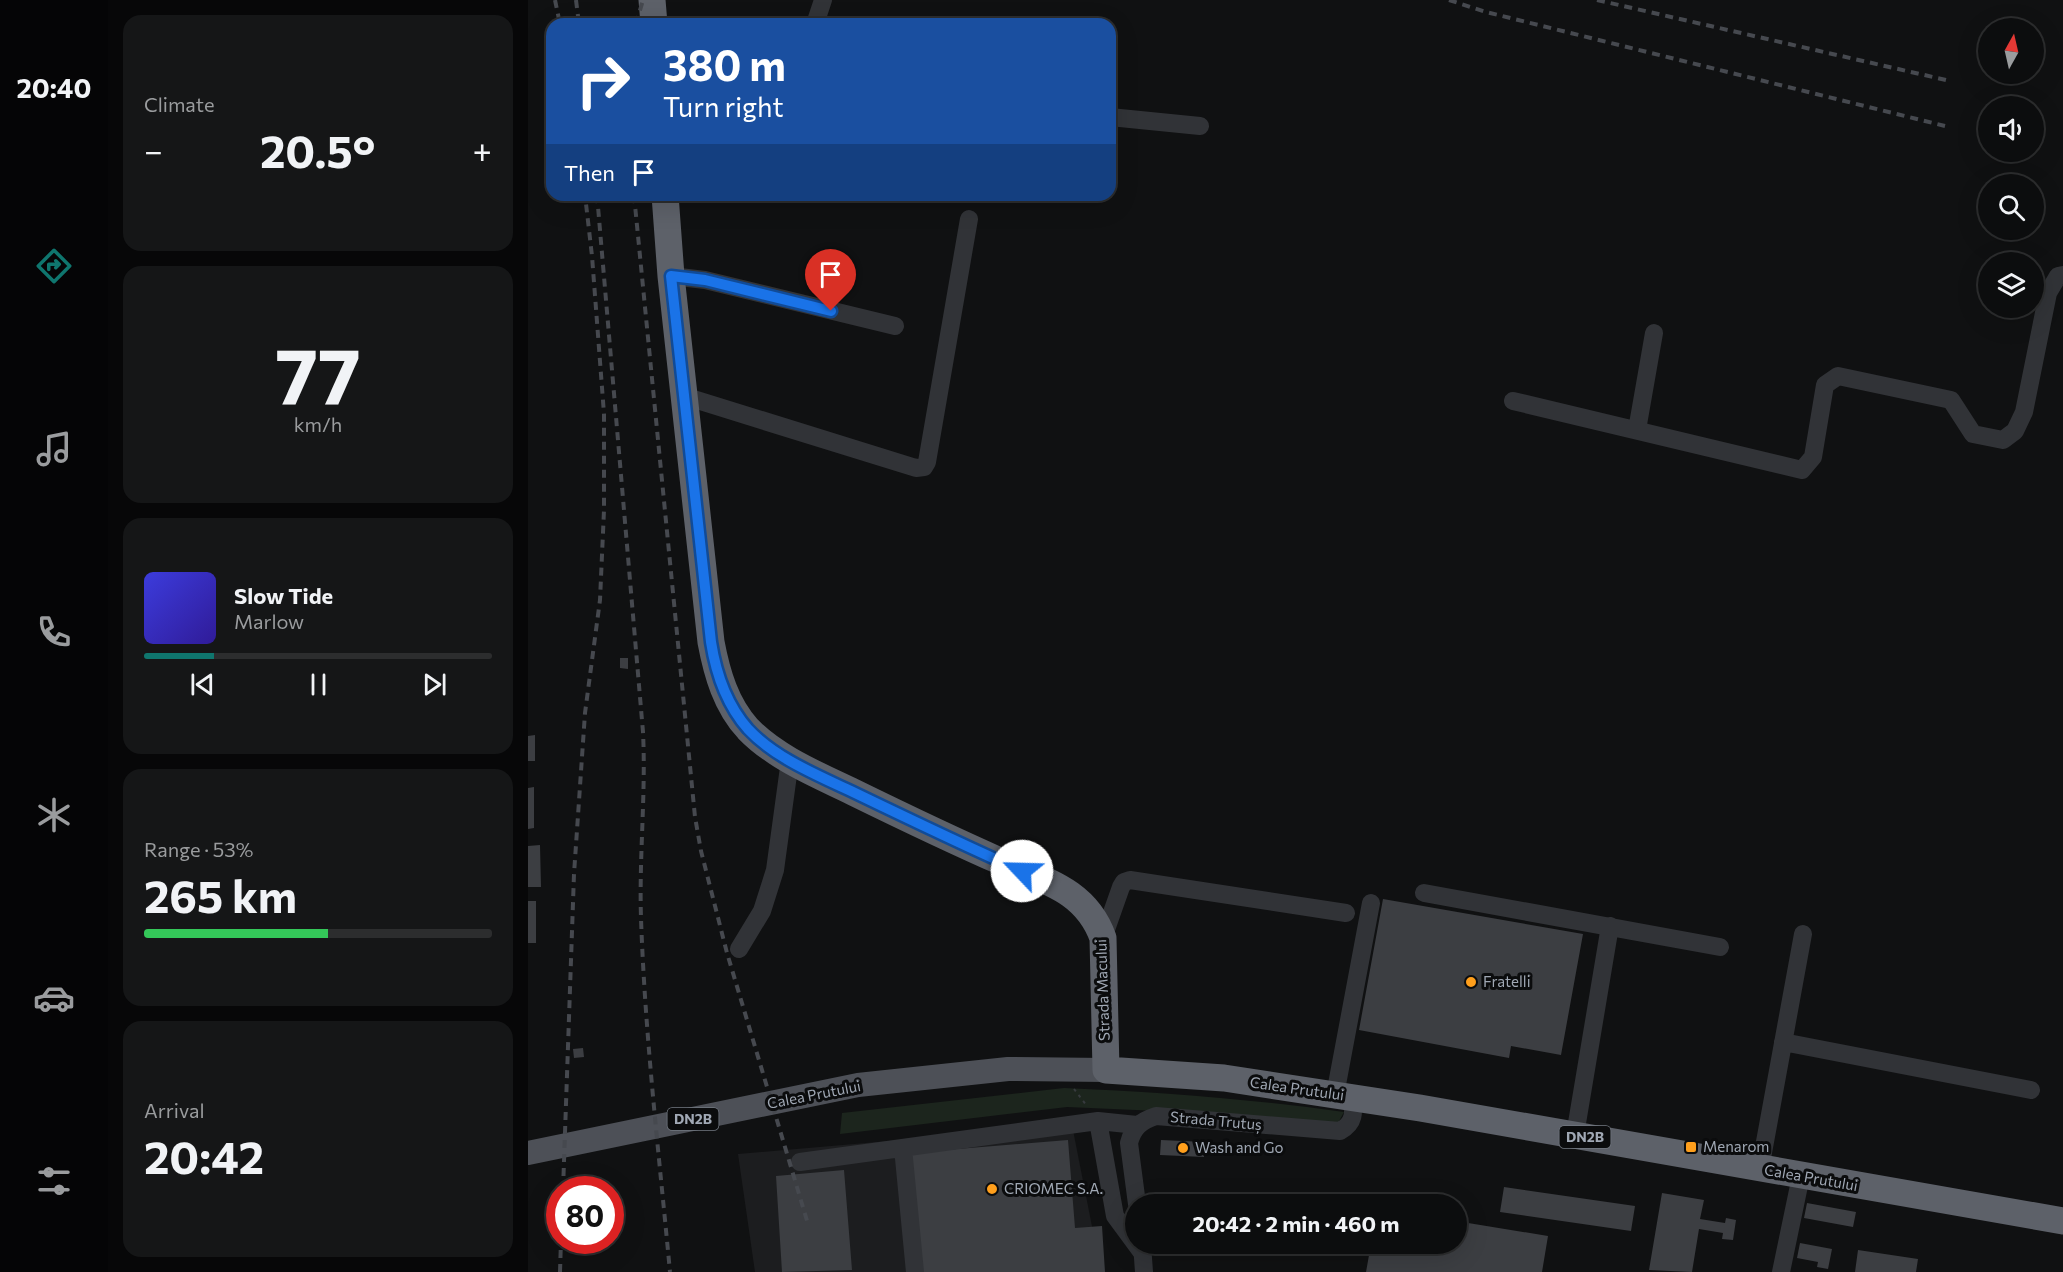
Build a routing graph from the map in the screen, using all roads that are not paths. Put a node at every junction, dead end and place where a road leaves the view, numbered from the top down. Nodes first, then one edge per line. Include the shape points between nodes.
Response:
1 (823, 0) edge
2 (817, 18) edge
3 (1116, 118) edge
4 (1200, 126) dead end
5 (665, 201) edge
6 (969, 219) dead end
7 (2063, 274) edge
8 (671, 276) junction
9 (895, 326) dead end
10 (1654, 333) dead end
11 (684, 396) junction
12 (1513, 401) dead end
13 (1637, 430) junction
14 (790, 760) junction
15 (1424, 893) dead end
16 (1371, 903) dead end
17 (1346, 913) dead end
18 (1610, 926) junction
19 (1803, 934) dead end
20 (1103, 938) junction
21 (1720, 947) dead end
22 (739, 949) dead end
23 (1783, 1042) junction
24 (1106, 1070) junction
25 (2031, 1090) dead end
26 (1344, 1096) junction
27 (1098, 1121) junction
28 (1137, 1125) junction
29 (1575, 1136) junction
30 (903, 1148) junction
31 (528, 1153) edge
32 (800, 1162) dead end
33 (1760, 1169) junction
34 (1801, 1176) junction
35 (1136, 1194) edge
36 (2063, 1221) edge
37 (1143, 1257) edge
38 (915, 1272) edge
39 (1781, 1272) edge

1 - 2 street
3 - 4 street
5 - 8 highway, Strada Macului
6 - 11 street via 924,467 916,468
7 - 13 street via 2048,293 2024,412 2015,431 2003,440 1973,434 1951,400 1838,376 1825,385 1813,457 1802,470
8 - 9 street via 705,280
8 - 11 highway, Strada Macului
10 - 13 street
11 - 14 highway, Strada Macului via 715,668 742,722
12 - 13 street
14 - 20 highway, Strada Macului via 1060,887 1085,904
14 - 22 street via 775,870 762,911
15 - 18 street
16 - 26 street, Strada Trutuș
17 - 20 street via 1130,880 1121,886
18 - 21 street
18 - 29 street
19 - 23 street
20 - 24 highway, Strada Macului
23 - 25 street
23 - 33 street
24 - 26 highway, Calea Prutului / DN2B via 1224,1078
24 - 31 main road, Calea Prutului / DN2B via 1008,1069 858,1085
26 - 28 street, Strada Trutuș via 1352,1119 1340,1131 1156,1116
26 - 29 highway, Calea Prutului / DN2B
27 - 28 street
27 - 30 street
27 - 37 street via 1115,1216
28 - 35 street via 1129,1143
29 - 33 highway, Calea Prutului / DN2B
30 - 32 street
30 - 38 street
33 - 34 highway, Calea Prutului / DN2B
34 - 36 highway, Calea Prutului / DN2B
34 - 39 street

